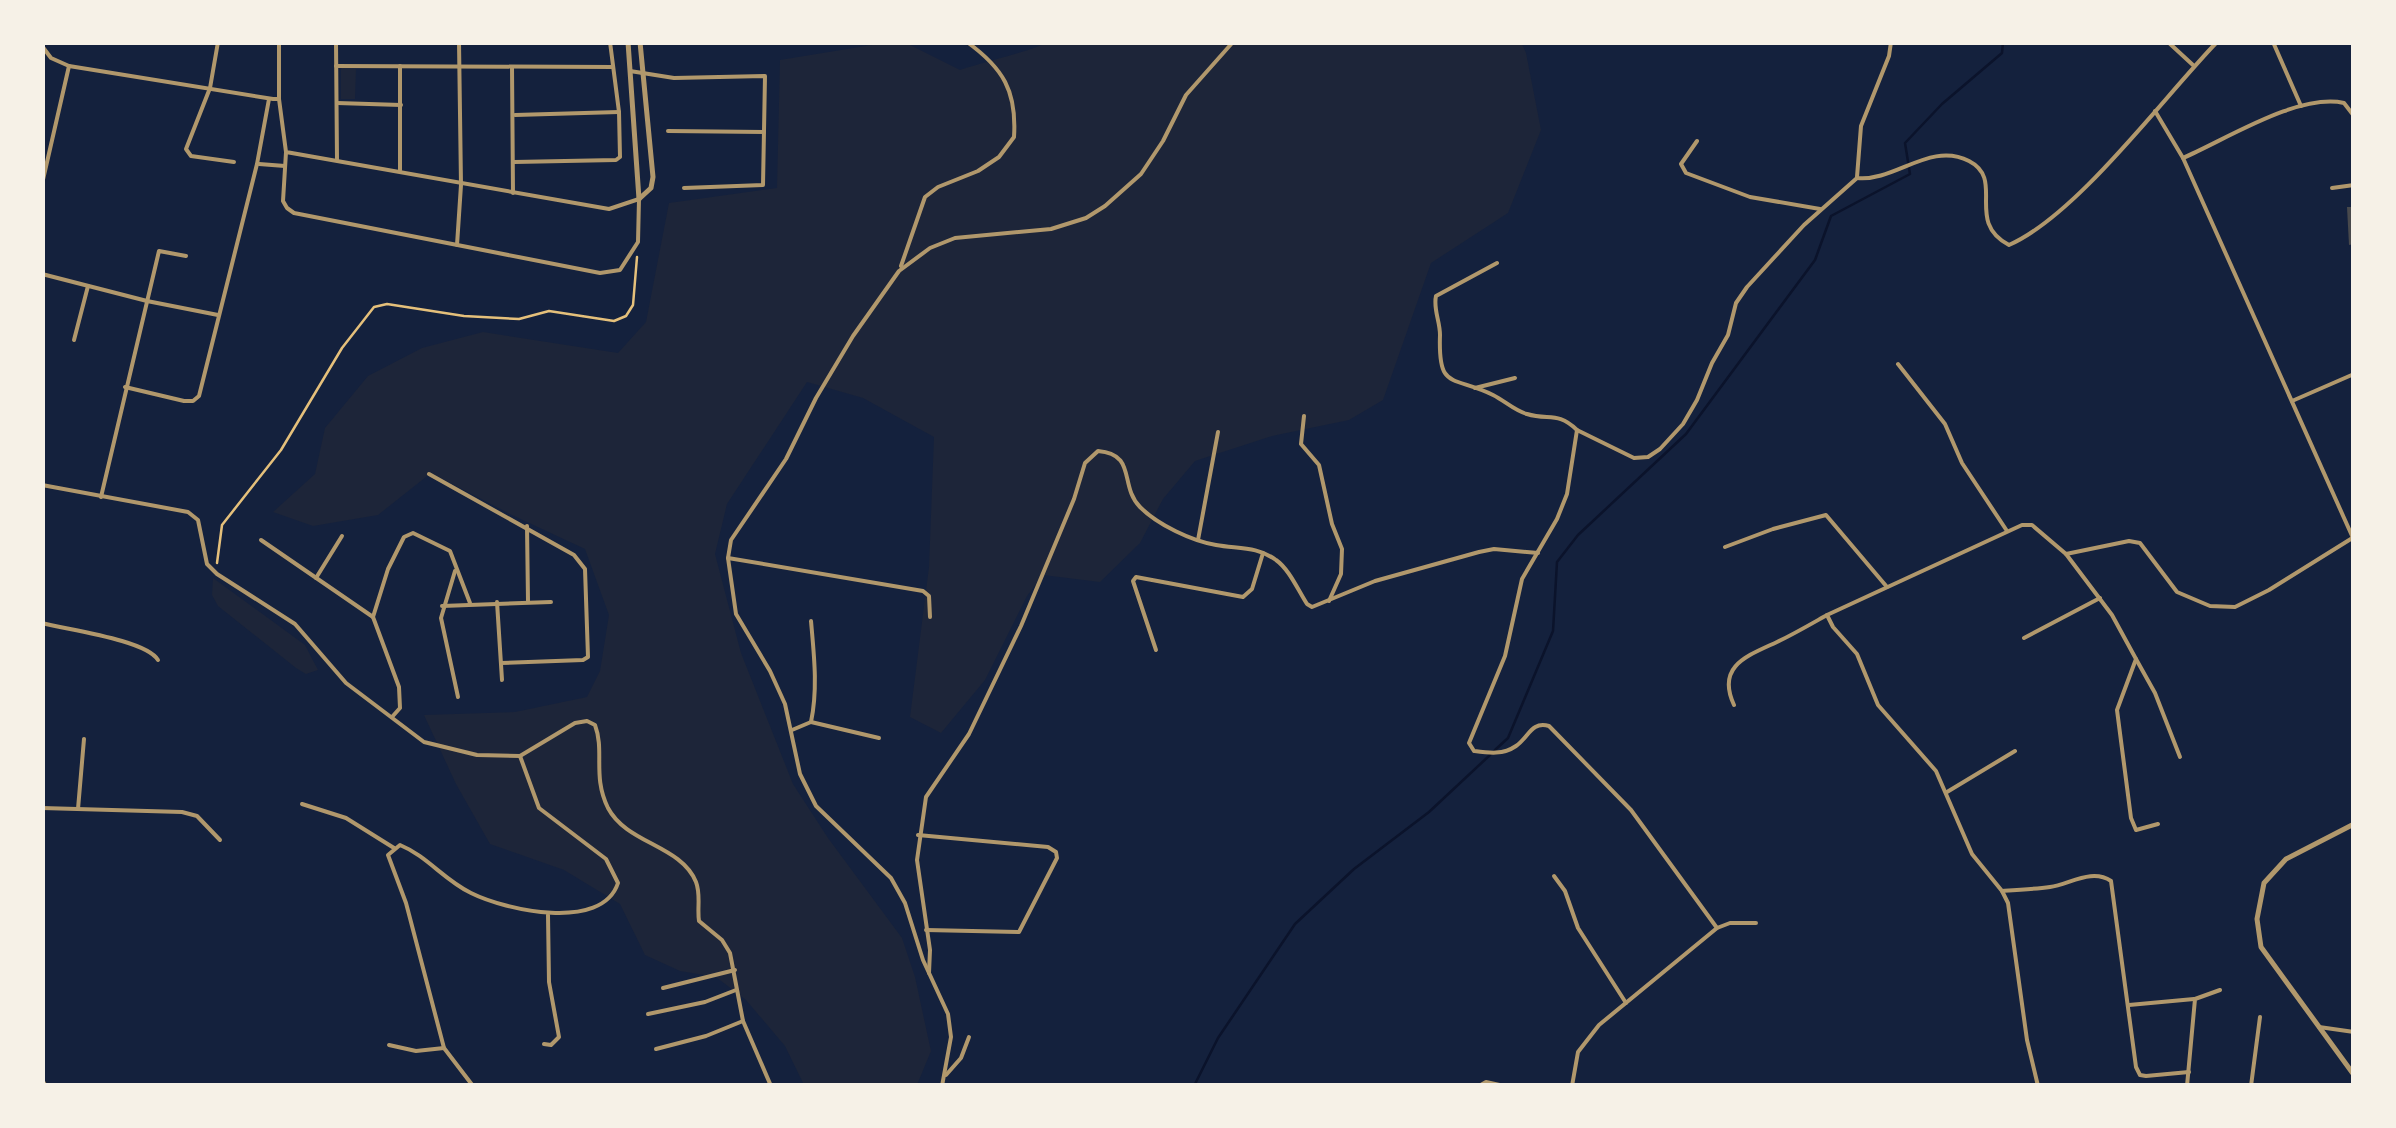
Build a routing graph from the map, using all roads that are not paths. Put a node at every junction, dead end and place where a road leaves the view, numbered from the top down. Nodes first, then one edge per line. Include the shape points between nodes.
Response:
1 (218, 42) edge
2 (279, 42) edge
3 (336, 42) edge
4 (459, 42) edge
5 (610, 42) edge
6 (628, 42) edge
7 (640, 42) edge
8 (967, 42) edge
9 (1232, 42) edge
10 (1891, 42) edge
11 (2168, 42) edge
12 (2217, 42) edge
13 (2274, 42) edge
14 (42, 46) edge
15 (69, 66) junction
16 (336, 66) junction
17 (400, 66) junction
18 (460, 66) junction
19 (2194, 66) junction
20 (512, 67) junction
21 (613, 67) junction
22 (630, 71) junction
23 (643, 75) junction
24 (210, 88) junction
25 (268, 99) junction
26 (280, 99) junction
27 (337, 103) junction
28 (401, 105) junction
29 (2301, 106) junction
30 (2154, 110) junction
31 (619, 112) junction
32 (515, 114) junction
33 (2354, 116) edge
34 (668, 131) dead end
35 (764, 132) junction
36 (1698, 141) dead end
37 (286, 152) junction
38 (2183, 158) junction
39 (337, 160) junction
40 (234, 162) dead end
41 (514, 162) junction
42 (257, 164) junction
43 (284, 166) junction
44 (400, 170) junction
45 (1857, 178) junction
46 (42, 184) edge
47 (460, 184) junction
48 (2354, 185) edge
49 (684, 188) dead end
50 (2332, 188) dead end
51 (512, 192) junction
52 (639, 199) junction
53 (1820, 210) junction
54 (457, 245) junction
55 (186, 256) dead end
56 (1497, 263) dead end
57 (899, 270) junction
58 (42, 274) edge
59 (88, 286) junction
60 (146, 302) junction
61 (218, 315) junction
62 (74, 340) dead end
63 (1898, 364) dead end
64 (2354, 374) edge
65 (1515, 378) dead end
66 (126, 387) junction
67 (1475, 388) junction
68 (2292, 401) junction
69 (1304, 416) dead end
70 (1578, 430) junction
71 (1218, 432) dead end
72 (429, 474) dead end
73 (42, 485) edge
74 (101, 497) junction
75 (526, 526) junction
76 (2007, 531) junction
77 (342, 536) dead end
78 (2353, 538) edge
79 (260, 540) dead end
80 (1198, 540) junction
81 (1725, 548) dead end
82 (1263, 552) junction
83 (1538, 553) junction
84 (2066, 554) junction
85 (728, 558) junction
86 (456, 569) junction
87 (316, 578) junction
88 (1887, 587) junction
89 (2100, 598) junction
90 (528, 601) junction
91 (1328, 601) junction
92 (498, 602) junction
93 (551, 602) dead end
94 (470, 603) junction
95 (442, 606) junction
96 (1828, 615) junction
97 (374, 617) junction
98 (930, 617) dead end
99 (811, 620) dead end
100 (42, 623) edge
101 (2024, 638) dead end
102 (1156, 650) dead end
103 (2136, 659) junction
104 (158, 660) dead end
105 (501, 663) junction
106 (502, 680) dead end
107 (458, 697) dead end
108 (1734, 705) dead end
109 (392, 717) junction
110 (812, 722) junction
111 (792, 730) junction
112 (879, 738) dead end
113 (84, 739) dead end
114 (2015, 751) dead end
115 (520, 756) junction
116 (2180, 756) dead end
117 (1947, 792) junction
118 (302, 804) dead end
119 (42, 808) edge
120 (78, 809) junction
121 (2158, 824) dead end
122 (2354, 824) edge
123 (918, 834) junction
124 (220, 840) dead end
125 (394, 848) junction
126 (1554, 876) dead end
127 (2002, 891) junction
128 (548, 914) junction
129 (1756, 922) dead end
130 (1717, 928) junction
131 (926, 930) junction
132 (735, 970) junction
133 (929, 974) junction
134 (663, 988) dead end
135 (736, 990) junction
136 (2220, 990) dead end
137 (2195, 999) junction
138 (1626, 1003) junction
139 (2129, 1005) junction
140 (648, 1014) dead end
141 (2260, 1017) dead end
142 (743, 1022) junction
143 (2318, 1027) junction
144 (2354, 1032) edge
145 (969, 1038) dead end
146 (544, 1044) dead end
147 (390, 1045) dead end
148 (444, 1048) junction
149 (656, 1048) dead end
150 (2190, 1072) junction
151 (946, 1074) junction
152 (2354, 1075) edge
153 (472, 1086) edge
154 (771, 1086) edge
155 (942, 1086) edge
156 (1478, 1086) edge
157 (1504, 1086) edge
158 (1572, 1086) edge
159 (2038, 1086) edge
160 (2187, 1086) edge
161 (2251, 1086) edge

1 - 24 street
2 - 26 street
3 - 16 street
4 - 18 street
5 - 21 street
6 - 22 street
7 - 23 street
8 - 57 street via 993,61 1010,88 1014,137 978,172 925,197
9 - 57 street via 1186,95 1141,174 1105,206 1051,228 956,238
10 - 45 street via 1861,126
11 - 19 street
12 - 19 street
13 - 29 street
14 - 15 street
15 - 24 street
15 - 46 street
16 - 17 street
16 - 27 street
17 - 18 street
17 - 28 street
18 - 20 street
18 - 47 street
19 - 30 street
20 - 21 street
20 - 32 street
21 - 31 street
22 - 23 street
22 - 52 street
23 - 35 street via 765,76
23 - 52 street via 653,178
24 - 25 street
24 - 40 street via 187,153
25 - 26 street
25 - 42 street
26 - 37 street
27 - 28 street
27 - 39 street
28 - 44 street
29 - 33 street via 2327,99 2344,103
29 - 38 street
30 - 38 street
30 - 45 street via 2080,191 2009,245 1986,222 1981,170 1966,159 1927,156 1892,174
31 - 32 street
31 - 41 street via 616,160
32 - 41 street
34 - 35 street
35 - 49 street via 764,185
36 - 53 street via 1682,164 1686,173 1750,197
37 - 39 street
37 - 43 street
38 - 68 street
39 - 44 street
41 - 51 street
42 - 43 street
42 - 61 street
43 - 54 street via 283,201 294,213
44 - 47 street
45 - 53 street
47 - 51 street
47 - 54 street
48 - 50 street
51 - 52 street via 609,208
52 - 54 street via 638,242 620,270 600,273
53 - 70 street via 1746,286 1698,400 1660,448 1634,458
55 - 60 street via 158,251
56 - 67 street via 1443,290 1434,302 1442,370
57 - 85 street via 844,350 786,459 738,525
58 - 59 street
59 - 60 street
59 - 62 street
60 - 61 street
60 - 66 street
61 - 66 street via 193,401
63 - 76 street via 1945,424
64 - 68 street
65 - 67 street
66 - 74 street
67 - 70 street via 1528,414 1560,417
68 - 78 street
69 - 91 street via 1301,444 1319,464 1344,563
70 - 83 street via 1567,494
71 - 80 street
72 - 75 street
73 - 74 street
74 - 109 street via 188,512 198,520 207,564 295,624 346,683
75 - 90 street
75 - 105 street via 581,561 590,652 583,660
76 - 84 street via 2032,526
76 - 88 street
77 - 87 street
78 - 84 street via 2235,608 2177,592 2140,543
79 - 87 street
80 - 82 street
80 - 123 street via 1136,504 1117,456 1091,456 969,734 926,797
81 - 88 street via 1826,514
82 - 91 street via 1280,562 1307,604
82 - 102 street via 1243,597 1136,578
83 - 91 street via 1479,552
83 - 130 street via 1522,579 1506,656 1469,743 1493,754 1515,747 1532,727 1550,726 1631,810
84 - 89 street
85 - 98 street via 923,591
85 - 111 street via 736,614 770,671
86 - 94 street
86 - 95 street
86 - 97 street via 450,551 408,534 388,569
87 - 97 street
88 - 96 street
89 - 101 street
89 - 103 street
90 - 92 street
90 - 93 street
92 - 94 street
92 - 105 street
94 - 95 street
95 - 107 street
96 - 108 street via 1745,656 1728,682
96 - 117 street via 1856,654 1878,705
97 - 109 street via 399,688 400,708
99 - 110 street
100 - 104 street via 139,645
103 - 116 street
103 - 121 street via 2117,710 2131,818 2136,830
105 - 106 street
109 - 115 street via 424,742 477,755
110 - 111 street
110 - 112 street
111 - 133 street via 800,774 816,806 891,878
113 - 120 street
114 - 117 street
115 - 128 street via 539,808 606,858 618,883 610,900
115 - 132 street via 575,723 595,725 598,778 610,811 690,871 699,894 698,921 722,940
117 - 127 street via 1972,854
118 - 125 street via 346,818
119 - 120 street
120 - 124 street via 182,812 197,816
122 - 143 street via 2286,858 2264,883 2257,919 2261,947
123 - 131 street
123 - 131 street via 1056,852 1019,932
125 - 128 street via 412,850 474,895
125 - 148 street via 388,860
126 - 138 street
127 - 139 street via 2108,877
127 - 159 street
128 - 146 street via 549,982 559,1037
129 - 130 street
130 - 138 street
131 - 133 street
132 - 134 street
132 - 135 street
133 - 151 street via 948,1014
135 - 140 street
135 - 142 street
136 - 137 street
137 - 139 street
137 - 150 street
138 - 158 street via 1578,1052
139 - 150 street via 2140,1075
141 - 161 street
142 - 149 street
142 - 154 street
143 - 144 street
143 - 152 street
145 - 151 street
147 - 148 street
148 - 153 street
150 - 160 street
151 - 155 street
156 - 157 street

